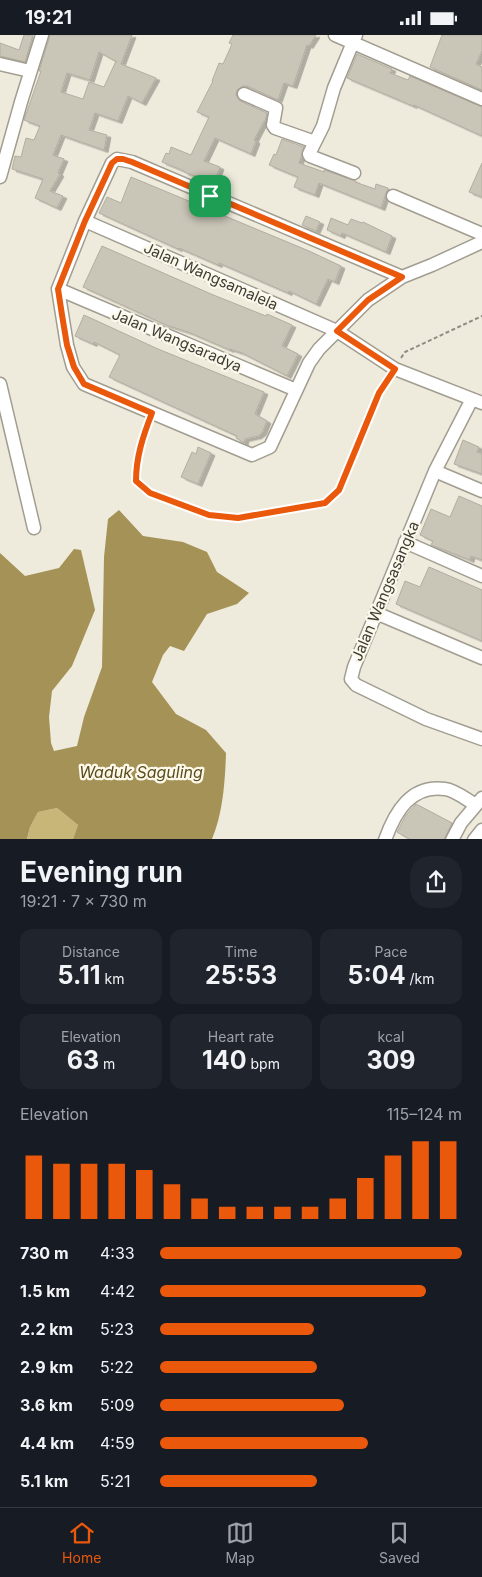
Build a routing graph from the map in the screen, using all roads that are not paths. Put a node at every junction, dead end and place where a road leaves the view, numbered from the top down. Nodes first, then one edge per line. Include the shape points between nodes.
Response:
1 (42, 35) edge
2 (335, 35) edge
3 (354, 39) edge
4 (0, 64) edge
5 (30, 71) junction
6 (244, 94) dead end
7 (482, 99) edge
8 (315, 143) junction
9 (354, 173) dead end
10 (0, 177) edge
11 (393, 197) dead end
12 (85, 221) junction
13 (482, 234) edge
14 (482, 242) edge
15 (402, 277) junction
16 (58, 289) junction
17 (337, 331) junction
18 (0, 384) edge
19 (296, 390) junction
20 (477, 401) edge
21 (435, 471) junction
22 (482, 491) edge
23 (34, 528) dead end
24 (405, 542) junction
25 (482, 576) edge
26 (376, 613) junction
27 (482, 658) edge
28 (482, 739) edge
29 (479, 802) edge
30 (482, 830) edge
31 (385, 839) edge
32 (452, 839) edge
33 (474, 839) edge

1 - 5 street
2 - 3 street
3 - 7 street
3 - 8 street
4 - 5 street
5 - 10 street
6 - 8 street via 276,108 275,128
8 - 9 street via 310,157
11 - 13 street
12 - 15 street via 112,163 123,159
12 - 16 street
12 - 17 street, Jalan Wangsamalela
14 - 15 street
15 - 17 street via 368,300
16 - 19 street, Jalan Wangsaradya
16 - 19 street via 67,345 84,384 152,413 252,455 270,447
17 - 19 street via 314,356
17 - 20 street, Jalan Wangsamalela via 395,369
18 - 23 street
20 - 21 street, Jalan Wangsasangka
21 - 22 street
21 - 24 street, Jalan Wangsasangka
24 - 25 street
24 - 26 street, Jalan Wangsasangka
26 - 27 street
26 - 28 street, Jalan Wangsasangka via 354,667 351,679 356,685 426,719
29 - 31 street via 446,789 424,789 407,799 392,821
29 - 32 street
30 - 33 street

